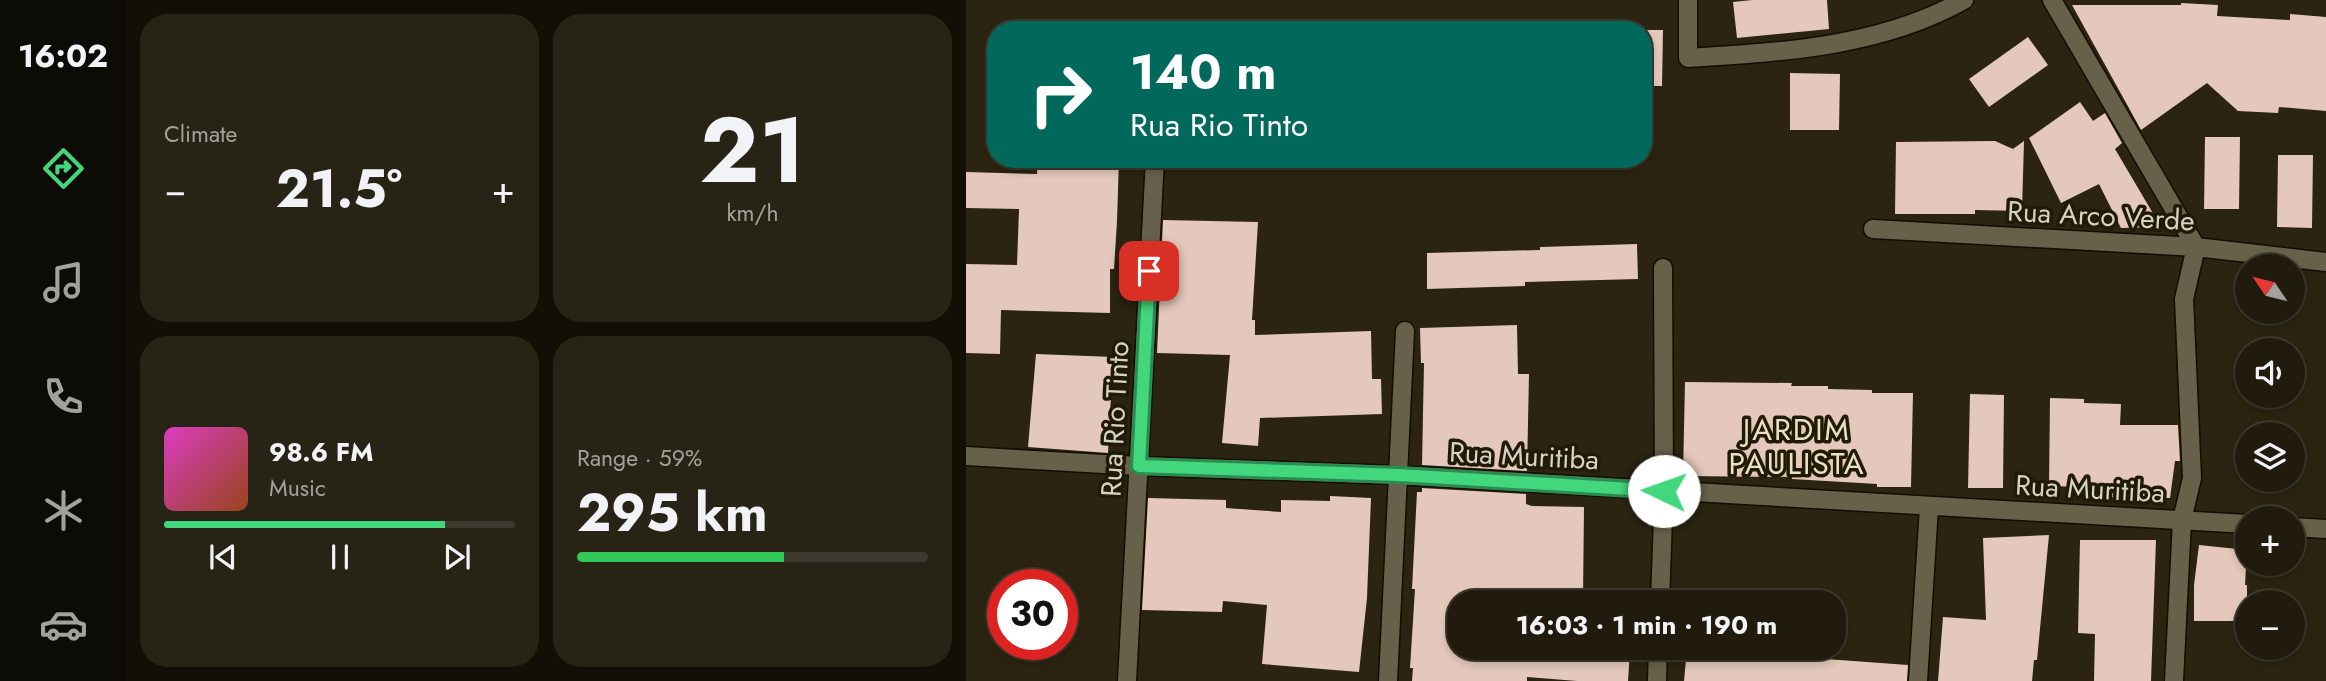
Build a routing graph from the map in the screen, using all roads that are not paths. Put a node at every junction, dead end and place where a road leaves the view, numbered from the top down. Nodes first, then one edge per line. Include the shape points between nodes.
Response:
1 (1688, 0) edge
2 (1965, 0) edge
3 (2052, 0) edge
4 (1155, 168) edge
5 (1873, 229) dead end
6 (2196, 247) junction
7 (2326, 262) edge
8 (1663, 268) dead end
9 (1405, 331) dead end
10 (966, 456) edge
11 (1139, 466) junction
12 (1398, 475) junction
13 (1664, 491) junction
14 (1929, 507) junction
15 (2182, 520) junction
16 (2235, 523) edge
17 (2305, 528) edge
18 (2326, 529) edge
19 (1660, 590) edge
20 (1658, 660) edge
21 (1127, 681) edge
22 (1388, 681) edge
23 (1657, 681) edge
24 (1918, 681) edge
25 (2174, 681) edge

1 - 2 street via 1688,58 1773,53 1873,37
3 - 6 street
4 - 11 street, Rua Rio Tinto
5 - 6 street, Rua Arco Verde
6 - 7 street, Rua Arco Verde
6 - 15 street via 2184,299 2192,469
8 - 13 street
9 - 12 street
10 - 11 street, Rua Muritiba
11 - 12 street, Rua Muritiba
11 - 21 street, Rua Rio Tinto
12 - 13 street, Rua Muritiba
12 - 22 street
13 - 14 street, Rua Muritiba
13 - 19 street
14 - 15 street, Rua Muritiba
14 - 24 street
15 - 16 street, Rua Muritiba
15 - 25 street
17 - 18 street
20 - 23 street

